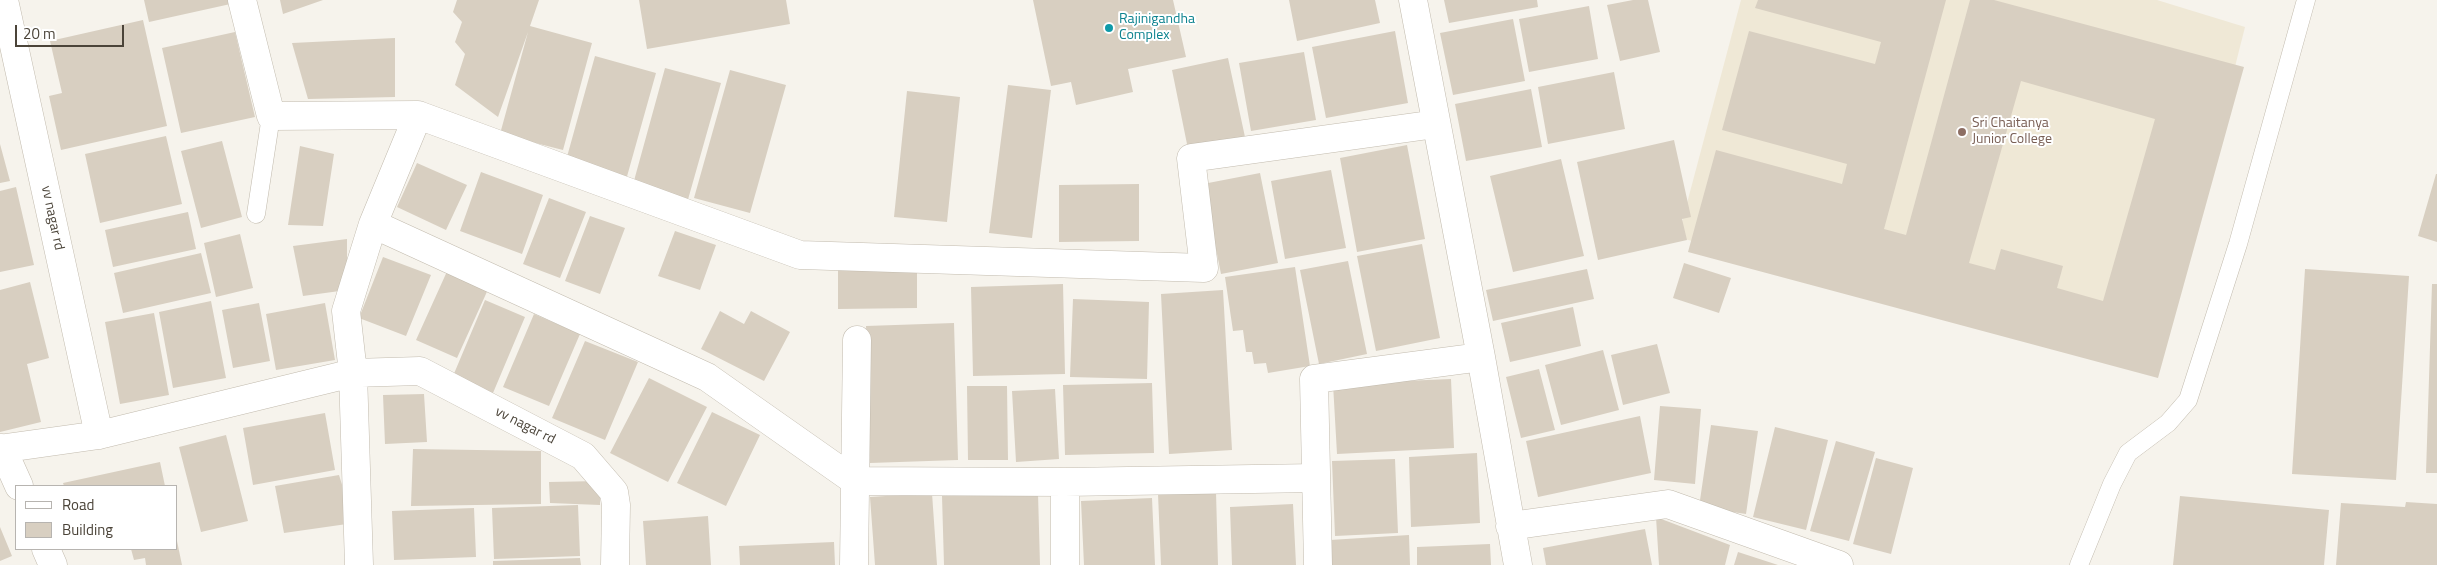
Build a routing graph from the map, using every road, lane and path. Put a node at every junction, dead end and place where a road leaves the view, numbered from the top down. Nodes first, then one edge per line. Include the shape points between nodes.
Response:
1 (4, 0) edge
2 (242, 0) edge
3 (1413, 0) edge
4 (2306, 0) edge
5 (418, 115) junction
6 (271, 116) junction
7 (1436, 124) junction
8 (256, 214) dead end
9 (373, 224) junction
10 (856, 340) dead end
11 (1481, 357) junction
12 (353, 373) junction
13 (99, 435) junction
14 (1, 448) edge
15 (1316, 478) junction
16 (855, 481) junction
17 (1065, 482) junction
18 (19, 485) edge
19 (1510, 526) junction
20 (46, 550) edge
21 (53, 565) edge
22 (359, 565) edge
23 (615, 565) edge
24 (854, 565) edge
25 (1065, 565) edge
26 (1318, 565) edge
27 (1518, 565) edge
28 (1839, 565) edge
29 (2079, 565) edge

1 - 13 street, vv nagar rd
2 - 6 street
3 - 7 street
4 - 29 lane via 2238,244 2188,400 2168,423 2128,453
5 - 6 street
5 - 7 street via 800,255 1204,268 1191,158
5 - 9 street
6 - 8 lane
7 - 11 street
9 - 12 street via 346,311
9 - 16 street via 707,376
10 - 16 street
11 - 15 street via 1314,379
11 - 19 street
12 - 13 street, vv nagar rd
12 - 22 street
12 - 23 street, vv nagar rd via 420,371 584,456 614,492
13 - 14 street, vv nagar rd
14 - 18 street, vv nagar rd
15 - 17 street
15 - 26 street
16 - 17 street
16 - 24 street
17 - 25 street
19 - 27 street
19 - 28 street via 1668,504
20 - 21 street

